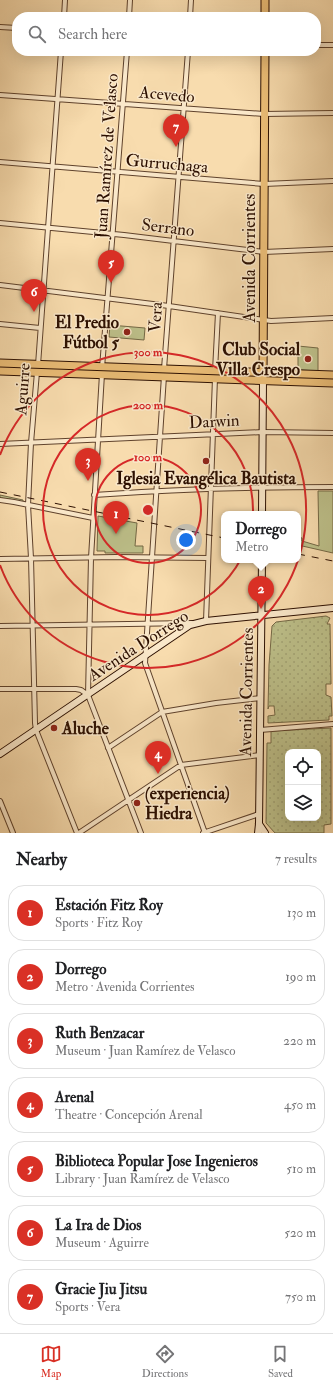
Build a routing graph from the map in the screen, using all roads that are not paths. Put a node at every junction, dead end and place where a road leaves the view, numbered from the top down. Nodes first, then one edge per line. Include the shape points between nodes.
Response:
1 (65, 0) edge
2 (130, 0) edge
3 (191, 0) edge
4 (265, 0) edge
5 (64, 12) edge
6 (129, 12) edge
7 (190, 12) edge
8 (265, 12) edge
9 (0, 27) edge
10 (12, 28) edge
11 (321, 45) edge
12 (333, 45) edge
13 (61, 56) edge
14 (127, 56) edge
15 (188, 56) edge
16 (265, 56) edge
17 (0, 95) edge
18 (58, 99) junction
19 (123, 104) junction
20 (184, 109) junction
21 (333, 113) edge
22 (264, 114) junction
23 (0, 162) edge
24 (52, 166) junction
25 (118, 172) junction
26 (179, 176) junction
27 (333, 181) edge
28 (264, 184) junction
29 (0, 223) edge
30 (48, 228) junction
31 (113, 234) junction
32 (174, 241) junction
33 (333, 249) edge
34 (264, 252) junction
35 (0, 285) edge
36 (43, 290) junction
37 (108, 298) junction
38 (169, 306) junction
39 (218, 313) junction
40 (333, 318) edge
41 (264, 320) junction
42 (0, 324) edge
43 (40, 328) junction
44 (0, 363) edge
45 (38, 364) junction
46 (102, 370) junction
47 (0, 371) edge
48 (37, 372) junction
49 (263, 372) junction
50 (164, 373) junction
51 (215, 375) junction
52 (333, 375) edge
53 (263, 381) junction
54 (333, 383) edge
55 (263, 432) junction
56 (333, 433) edge
57 (213, 434) junction
58 (160, 437) junction
59 (97, 440) junction
60 (31, 443) junction
61 (0, 444) edge
62 (262, 487) junction
63 (333, 487) edge
64 (211, 489) junction
65 (156, 491) junction
66 (94, 495) junction
67 (0, 500) edge
68 (28, 506) junction
69 (262, 511) edge
70 (93, 518) junction
71 (31, 558) junction
72 (92, 558) junction
73 (152, 558) junction
74 (207, 558) junction
75 (0, 559) edge
76 (262, 563) edge
77 (333, 608) edge
78 (263, 615) junction
79 (206, 621) junction
80 (194, 623) junction
81 (147, 624) junction
82 (33, 625) junction
83 (90, 625) junction
84 (0, 626) edge
85 (145, 656) junction
86 (0, 689) edge
87 (34, 689) junction
88 (88, 695) junction
89 (261, 698) junction
90 (162, 712) junction
91 (333, 724) edge
92 (36, 730) junction
93 (260, 730) junction
94 (108, 748) junction
95 (0, 754) edge
96 (260, 755) junction
97 (181, 765) junction
98 (128, 800) junction
99 (0, 802) edge
100 (259, 814) junction
101 (259, 824) junction
102 (13, 833) edge
103 (78, 833) edge
104 (141, 833) edge
105 (204, 833) edge
106 (258, 833) edge
107 (264, 833) edge

1 - 5 street
2 - 6 street
3 - 7 street
4 - 8 main road
9 - 10 street
11 - 12 street
13 - 18 street, Aguirre
14 - 19 street, Juan Ramírez de Velasco
15 - 20 street, Vera
16 - 22 main road, Avenida Corrientes
17 - 18 street, Acevedo
18 - 19 street, Acevedo
18 - 24 street, Aguirre
19 - 20 street, Acevedo
19 - 25 street, Juan Ramírez de Velasco
20 - 22 street, Acevedo
20 - 26 street, Vera
21 - 22 street, Acevedo
22 - 28 main road, Avenida Corrientes
23 - 24 street, Gurruchaga
24 - 25 street, Gurruchaga
24 - 30 street, Aguirre
25 - 26 street, Gurruchaga
25 - 31 street, Juan Ramírez de Velasco
26 - 28 street, Gurruchaga
26 - 32 street, Vera
27 - 28 street, Gurruchaga
28 - 34 main road, Avenida Corrientes
29 - 30 street, Serrano
30 - 31 street, Serrano
30 - 36 street, Aguirre
31 - 32 street, Serrano
31 - 37 street, Juan Ramírez de Velasco
32 - 34 street, Serrano
32 - 38 street, Vera
33 - 34 street, Serrano
34 - 41 main road, Avenida Corrientes
35 - 36 street
36 - 37 street
36 - 43 street, Aguirre
37 - 38 street
37 - 46 street, Juan Ramírez de Velasco
38 - 39 street
38 - 50 street, Vera
39 - 41 street
39 - 51 street
40 - 41 street
41 - 49 main road, Avenida Corrientes
42 - 43 street
43 - 45 street, Aguirre
44 - 45 main road
45 - 46 main road
45 - 48 street, Aguirre
46 - 48 main road
46 - 50 main road
46 - 59 street, Juan Ramírez de Velasco
47 - 48 main road
48 - 60 street, Aguirre
49 - 51 main road
49 - 52 main road
49 - 53 main road, Avenida Corrientes
50 - 51 main road
50 - 58 street, Vera
51 - 53 main road
51 - 57 street
53 - 54 main road
53 - 55 main road, Avenida Corrientes
55 - 56 street, Darwin
55 - 57 street, Darwin
55 - 62 main road, Avenida Corrientes
57 - 58 street, Darwin
57 - 64 street
58 - 59 street, Darwin
58 - 65 street, Vera
59 - 60 street, Darwin
59 - 66 street, Juan Ramírez de Velasco
60 - 61 street, Darwin
60 - 68 street, Aguirre
62 - 63 street
62 - 64 street
62 - 69 main road, Avenida Corrientes
64 - 65 street
64 - 74 street
65 - 66 street
65 - 73 street, Vera
66 - 70 street, Juan Ramírez de Velasco
67 - 68 street
68 - 70 street
68 - 71 street, Aguirre
70 - 72 street, Juan Ramírez de Velasco
71 - 72 street
71 - 75 street
71 - 82 street, Aguirre
72 - 73 street
72 - 83 street, Juan Ramírez de Velasco
73 - 74 street
73 - 81 street, Vera
74 - 79 street
76 - 78 main road, Avenida Corrientes
77 - 78 main road, Avenida Dorrego
78 - 79 main road, Avenida Dorrego
78 - 89 main road, Avenida Corrientes
79 - 80 main road, Avenida Dorrego
80 - 81 street
80 - 85 main road, Avenida Dorrego
81 - 83 street
81 - 85 street, Vera
82 - 83 street
82 - 84 street
82 - 87 street, Aguirre
83 - 88 street, Juan Ramírez de Velasco
85 - 88 main road, Avenida Dorrego
85 - 90 street, Vera via 145,663
86 - 87 street
87 - 88 street via 76,689
87 - 92 street, Aguirre
88 - 92 main road, Avenida Dorrego
88 - 94 street
89 - 90 street
89 - 93 main road, Avenida Corrientes
90 - 94 street
90 - 97 street, Vera
91 - 93 street
92 - 95 main road, Avenida Dorrego
92 - 103 street, Aguirre
93 - 96 main road, Avenida Corrientes
94 - 98 street
96 - 97 street
96 - 100 main road, Avenida Corrientes
97 - 98 street
97 - 105 street, Vera
98 - 103 street
98 - 104 street
99 - 102 street
100 - 101 main road, Avenida Corrientes
100 - 105 street
101 - 106 main road, Avenida Corrientes
101 - 107 main road, Avenida Corrientes

